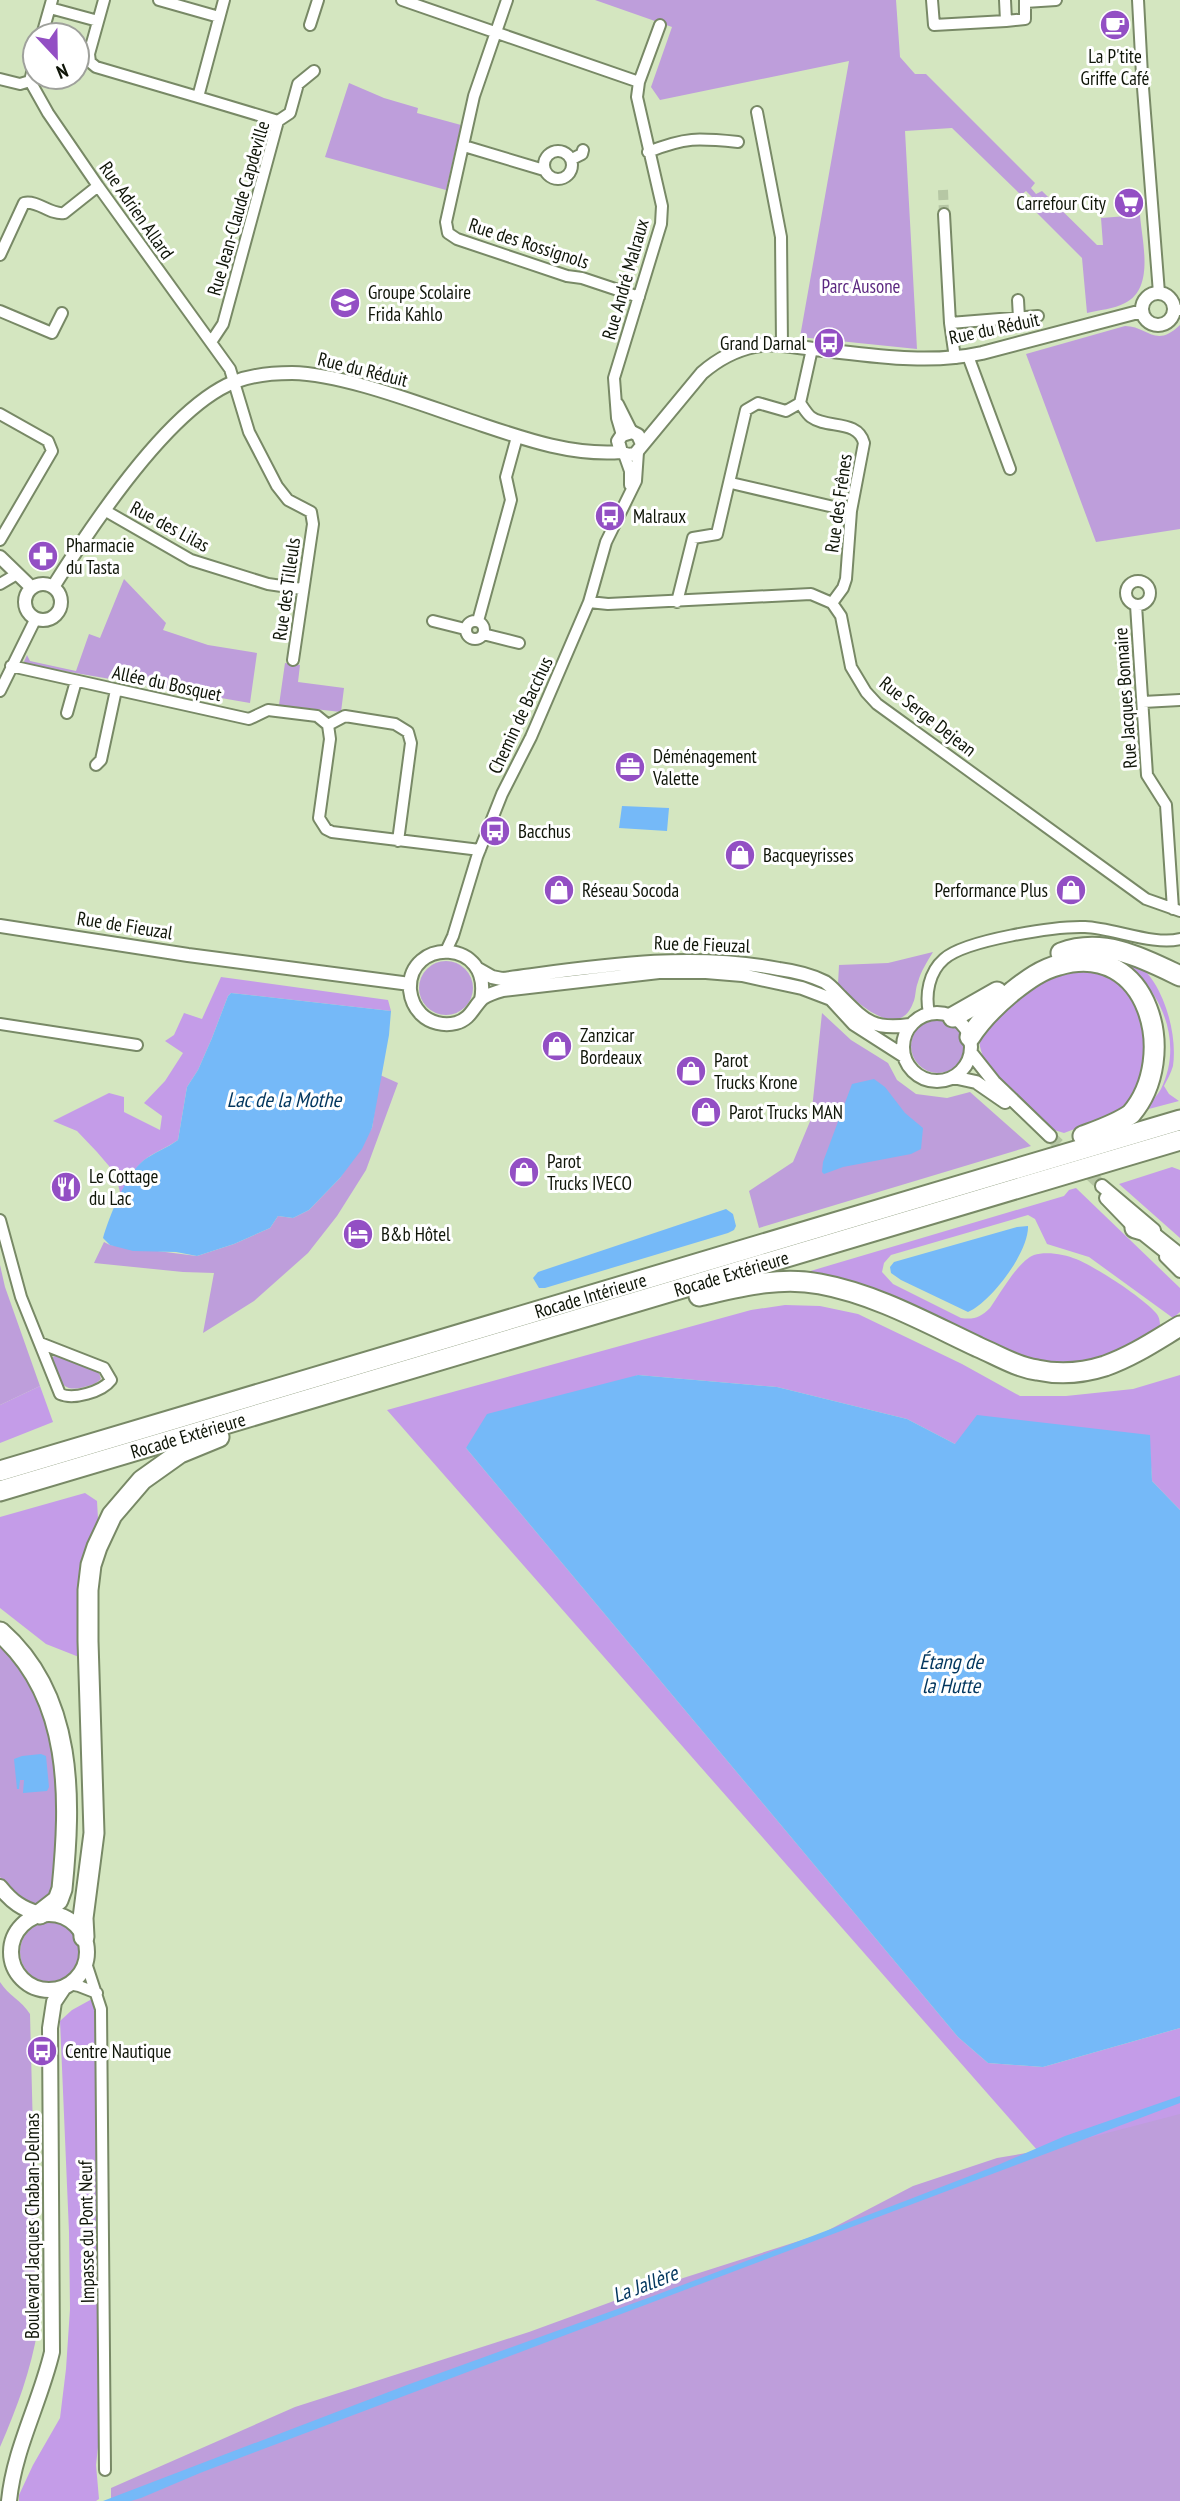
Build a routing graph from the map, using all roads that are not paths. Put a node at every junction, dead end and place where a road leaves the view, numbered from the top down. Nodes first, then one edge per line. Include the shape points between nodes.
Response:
1 (104, 0) edge
2 (159, 0) edge
3 (224, 0) edge
4 (318, 0) edge
5 (402, 0) edge
6 (507, 0) edge
7 (932, 0) edge
8 (1005, 0) edge
9 (1056, 0) edge
10 (1138, 0) edge
11 (1025, 1) edge
12 (51, 4) edge
13 (219, 17) junction
14 (98, 20) junction
15 (47, 21) edge
16 (1006, 21) junction
17 (310, 25) dead end
18 (660, 25) dead end
19 (496, 31) junction
20 (314, 71) dead end
21 (0, 79) edge
22 (639, 82) junction
23 (21, 84) edge
24 (36, 91) edge
25 (198, 97) junction
26 (757, 112) dead end
27 (278, 121) junction
28 (738, 142) dead end
29 (464, 146) junction
30 (583, 150) dead end
31 (648, 152) junction
32 (572, 159) junction
33 (544, 170) junction
34 (98, 186) junction
35 (944, 214) tunnel mouth
36 (0, 255) edge
37 (1159, 293) junction
38 (639, 297) junction
39 (1018, 300) dead end
40 (1177, 310) edge
41 (0, 311) edge
42 (1142, 312) junction
43 (62, 313) dead end
44 (1038, 316) dead end
45 (1019, 318) junction
46 (950, 323) junction
47 (211, 342) junction
48 (782, 345) junction
49 (813, 349) junction
50 (962, 357) junction
51 (234, 382) junction
52 (800, 403) junction
53 (0, 414) edge
54 (517, 437) junction
55 (629, 443) junction
56 (1010, 470) dead end
57 (731, 483) junction
58 (104, 510) junction
59 (851, 510) junction
60 (0, 540) edge
61 (0, 557) edge
62 (17, 574) junction
63 (0, 584) edge
64 (53, 587) junction
65 (32, 588) junction
66 (302, 589) junction
67 (589, 601) junction
68 (677, 602) junction
69 (832, 603) junction
70 (1136, 605) dead end
71 (36, 618) junction
72 (433, 621) dead end
73 (478, 621) junction
74 (466, 629) junction
75 (483, 634) junction
76 (519, 643) dead end
77 (293, 660) dead end
78 (11, 666) junction
79 (76, 681) junction
80 (116, 690) junction
81 (0, 691) edge
82 (1180, 700) edge
83 (1143, 702) junction
84 (67, 713) dead end
85 (328, 725) junction
86 (96, 765) dead end
87 (398, 841) junction
88 (480, 850) junction
89 (1177, 910) edge
90 (0, 926) edge
91 (1180, 939) edge
92 (446, 951) junction
93 (478, 968) junction
94 (1180, 976) edge
95 (410, 984) junction
96 (481, 1000) junction
97 (929, 1013) junction
98 (953, 1017) junction
99 (0, 1024) edge
100 (910, 1026) junction
101 (137, 1045) dead end
102 (970, 1045) junction
103 (904, 1056) junction
104 (953, 1077) junction
105 (1180, 1119) edge
106 (1180, 1140) edge
107 (1019, 1167) junction
108 (0, 1220) edge
109 (1135, 1228) junction
110 (1180, 1257) edge
111 (1180, 1272) edge
112 (1179, 1326) edge
113 (504, 1342) junction
114 (40, 1343) junction
115 (338, 1390) junction
116 (0, 1471) edge
117 (0, 1491) edge
118 (0, 1632) edge
119 (0, 1887) edge
120 (12, 1901) junction
121 (40, 1914) junction
122 (17, 1930) junction
123 (85, 1937) junction
124 (86, 1963) junction
125 (66, 1986) junction
126 (38, 1988) junction
127 (97, 1993) junction
128 (50, 2028) junction
129 (105, 2470) dead end
130 (7, 2494) edge

1 - 14 street
2 - 13 street
3 - 13 street
4 - 17 street
5 - 19 street
6 - 19 street, Rue des Rossignols
7 - 16 street via 934,25
8 - 16 street
9 - 11 street
10 - 37 street
11 - 16 street via 1026,19
12 - 14 street
12 - 15 street
13 - 25 street
14 - 25 street via 89,54 96,67
18 - 22 street
19 - 22 street
19 - 29 street, Rue des Rossignols via 474,96
20 - 27 street, Rue Jean-Claude Capdeville via 298,85 290,113
21 - 23 street
22 - 31 street, Rue André Malraux via 637,97
24 - 34 street, Rue Adrien Allard
25 - 27 street
26 - 48 street via 781,237
27 - 47 street, Rue Jean-Claude Capdeville via 223,324
28 - 31 street via 698,138
29 - 33 street
29 - 38 street, Rue des Rossignols via 446,222 448,233 562,275
30 - 32 street
31 - 38 street, Rue André Malraux via 662,206 661,224
32 - 33 street via 566,153 552,152 545,159
32 - 33 street via 573,169 565,178 553,179
34 - 36 street via 64,213 24,203
34 - 47 street, Rue Adrien Allard
35 - 46 street
37 - 40 street
37 - 42 street via 1146,298
38 - 55 street, Rue André Malraux via 614,378
39 - 45 street
40 - 42 street via 1167,323 1158,326 1149,323
41 - 43 street via 52,333
42 - 50 street, Rue du Réduit
44 - 45 street
45 - 46 street
46 - 50 street
47 - 51 street, Rue Adrien Allard
48 - 49 street, Rue du Réduit
48 - 55 street, Rue du Réduit via 756,346 713,363 668,413
49 - 50 street, Rue du Réduit via 894,359
49 - 52 street
50 - 56 street
51 - 54 street, Rue du Réduit via 271,374 320,376
51 - 58 street, Rue du Réduit via 210,395 170,430
51 - 66 street, Rue des Tilleuls via 249,432 277,486 313,517
52 - 57 street via 786,411 758,403 746,411
52 - 59 street, Rue des Frênes via 811,418 855,429 863,436
53 - 60 street via 48,441 52,451
54 - 55 street, Rue du Réduit via 585,450
54 - 73 street via 506,477 511,500
55 - 67 street, Chemin de Bacchus via 636,481 606,542
57 - 59 street
57 - 68 street via 717,534 693,538
58 - 64 street, Rue du Réduit
58 - 66 street, Rue des Lilas via 191,560 268,584
59 - 69 street, Rue des Frênes via 846,579
61 - 62 street
62 - 63 street
62 - 65 street
64 - 65 street via 42,584
64 - 71 street via 61,602 57,613 47,619
65 - 71 street via 25,602
66 - 77 street, Rue des Tilleuls
67 - 68 street
67 - 88 street, Chemin de Bacchus
68 - 69 street via 811,594
69 - 89 street, Rue Serge Dejean via 841,616 851,667 877,704 1146,899
70 - 83 street, Rue Jacques Bonnaire
71 - 78 street
72 - 74 street
73 - 74 street via 470,622
73 - 75 street via 484,626
74 - 75 street via 474,639
75 - 76 street
78 - 79 street, Allée du Bosquet
78 - 81 street
79 - 80 street, Allée du Bosquet
79 - 84 street
80 - 85 street, Allée du Bosquet via 249,719 268,710 317,716
80 - 86 street via 101,760
82 - 83 street
83 - 89 street, Rue Jacques Bonnaire via 1147,775 1166,805
85 - 87 street via 321,824 332,832
85 - 87 street via 345,716 399,725 408,732 411,743
87 - 88 street
88 - 92 street, Chemin de Bacchus
90 - 95 street, Rue de Fieuzal
91 - 97 street via 1169,942 1109,930 1063,928 962,949 936,968 929,986
92 - 93 street, Rue de Fieuzal via 464,955
92 - 95 street via 426,957
93 - 96 street
93 - 100 street, Rue de Fieuzal via 502,979 661,961 745,963 826,983 860,1016 878,1025
94 - 98 highway via 1117,950 1066,951 1033,966 988,999
95 - 96 street, Rue de Fieuzal via 415,1007 433,1022 457,1023 473,1013
96 - 103 street, Rue de Fieuzal via 503,990 612,976 741,975 831,999 854,1024
97 - 98 street
97 - 100 street
98 - 102 street via 961,1022
99 - 101 street
100 - 103 street via 903,1040
102 - 104 street via 965,1067
102 - 104 street via 994,1082 1047,1137 987,1088
102 - 107 highway via 985,1016 1025,982 1059,964 1097,962 1127,974 1145,990 1159,1013 1166,1038 1164,1062 1156,1085 1142,1104 1105,1128 1037,1151
103 - 104 street via 912,1071 928,1080
105 - 107 highway, Rocade Intérieure
106 - 113 highway, Rocade Extérieure
107 - 116 highway, Rocade Intérieure
108 - 114 street via 20,1297
109 - 110 highway
109 - 110 street via 1099,1187
109 - 111 street
112 - 113 highway via 1130,1357 1081,1371 1049,1372 1020,1367 859,1293 819,1283 783,1281 751,1284
113 - 115 highway, Rocade Extérieure
114 - 114 street via 104,1368 111,1380 100,1389 60,1394
115 - 117 highway, Rocade Extérieure
115 - 123 highway via 168,1460 124,1499 105,1530 88,1590 94,1833 82,1918
118 - 121 highway via 37,1677 52,1706 63,1746 62,1889 58,1900
119 - 120 main road
120 - 121 main road
120 - 122 main road
121 - 122 main road
121 - 123 main road via 66,1917
122 - 126 main road via 11,1948 15,1968 28,1984
123 - 124 main road
124 - 125 main road
124 - 127 street, Impasse du Pont Neuf
125 - 126 main road
125 - 127 street
125 - 128 main road, Boulevard Jacques Chaban-Delmas via 54,2002
126 - 128 main road, Boulevard Jacques Chaban-Delmas
127 - 129 street, Impasse du Pont Neuf via 101,2009
128 - 130 main road, Boulevard Jacques Chaban-Delmas via 52,2352

